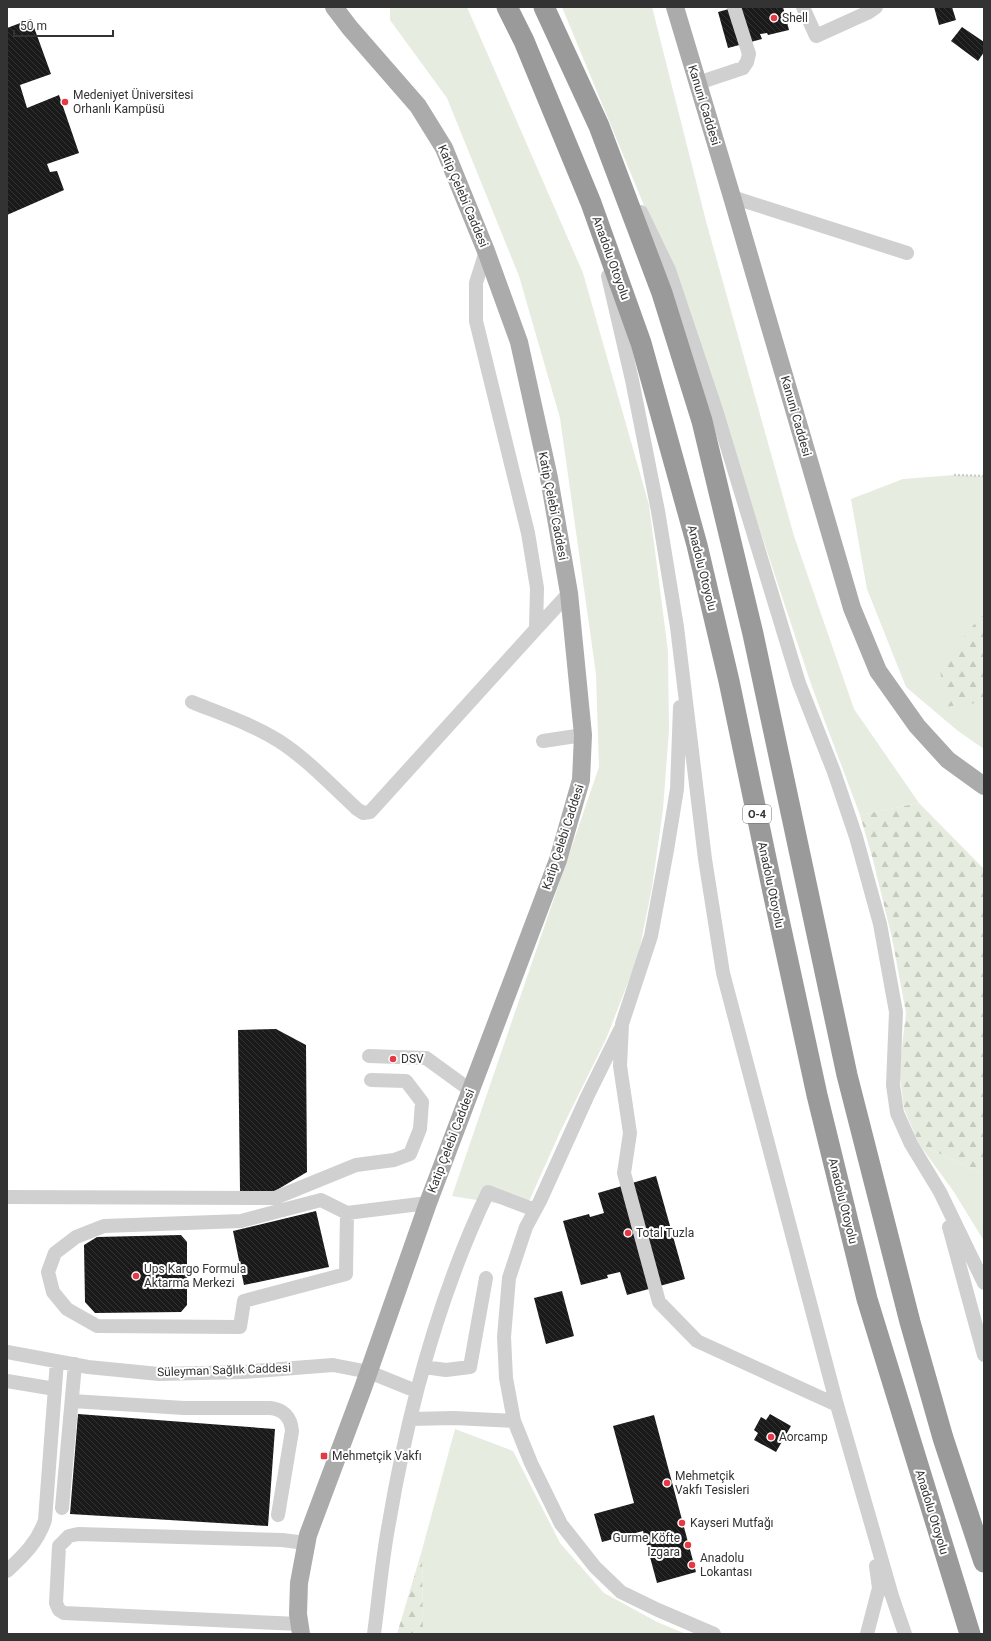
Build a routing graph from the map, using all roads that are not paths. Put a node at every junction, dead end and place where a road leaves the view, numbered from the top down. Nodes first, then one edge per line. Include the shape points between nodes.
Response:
1 (334, 7) edge
2 (507, 7) edge
3 (544, 7) edge
4 (675, 7) edge
5 (734, 7) edge
6 (804, 7) edge
7 (876, 7) edge
8 (698, 83) junction
9 (599, 126) junction
10 (732, 197) junction
11 (591, 204) junction
12 (486, 251) junction
13 (907, 253) dead end
14 (569, 593) junction
15 (677, 627) junction
16 (536, 629) junction
17 (192, 702) dead end
18 (583, 735) junction
19 (542, 742) dead end
20 (984, 786) edge
21 (622, 1024) junction
22 (369, 1056) dead end
23 (371, 1080) dead end
24 (470, 1090) junction
25 (940, 1192) junction
26 (7, 1197) edge
27 (428, 1203) junction
28 (535, 1210) junction
29 (347, 1213) junction
30 (486, 1278) dead end
31 (984, 1284) edge
32 (7, 1352) edge
33 (984, 1355) edge
34 (57, 1361) junction
35 (75, 1364) junction
36 (424, 1367) junction
37 (369, 1372) junction
38 (7, 1381) edge
39 (55, 1390) junction
40 (416, 1391) junction
41 (72, 1401) junction
42 (837, 1405) junction
43 (410, 1419) junction
44 (514, 1421) junction
45 (62, 1508) dead end
46 (278, 1515) dead end
47 (873, 1532) junction
48 (306, 1542) junction
49 (984, 1562) edge
50 (7, 1571) edge
51 (300, 1629) edge
52 (374, 1634) edge
53 (714, 1634) edge
54 (867, 1634) edge
55 (905, 1634) edge
56 (970, 1634) edge

1 - 12 main road, Katip Çelebi Caddesi via 418,106 444,148
2 - 11 highway, Anadolu Otoyolu / O-4 via 524,40
3 - 9 highway
4 - 8 main road, Kanuni Caddesi
5 - 8 street via 749,54 747,62 743,68
6 - 7 street via 816,36
8 - 10 main road, Kanuni Caddesi
9 - 25 street via 669,270 716,410 799,683 856,837 880,924 896,1012 893,1085 897,1113 911,1144
9 - 49 highway via 662,293 702,421 753,634 847,1076 910,1322 943,1438
10 - 13 street
10 - 20 main road, Kanuni Caddesi via 852,608 878,671 917,726 948,760
11 - 15 street via 634,388
11 - 56 highway, Anadolu Otoyolu / O-4 via 641,343 698,545 817,1095 867,1299
12 - 14 main road, Katip Çelebi Caddesi via 518,342 549,478
12 - 16 street via 476,283 476,321 528,534 536,588
14 - 16 street
14 - 18 main road, Katip Çelebi Caddesi
15 - 21 street via 680,722 677,789 651,936
15 - 42 street via 705,859 723,973
16 - 17 street via 370,812 363,813 357,809 280,742 261,731
18 - 19 street
18 - 24 main road, Katip Çelebi Caddesi via 581,780 558,860
21 - 28 street
21 - 42 street via 620,1066 630,1133 624,1173 659,1302 697,1341
22 - 24 street via 426,1058
23 - 26 street via 406,1081 422,1102 420,1129 410,1154 394,1160 356,1165 274,1198
24 - 27 main road, Katip Çelebi Caddesi
25 - 31 street
25 - 33 street
27 - 29 street
27 - 37 main road, Katip Çelebi Caddesi
28 - 36 street via 488,1192 445,1296
28 - 44 street via 526,1227 509,1278 506,1300 506,1378
29 - 29 street via 346,1274 244,1301 240,1327 97,1326 67,1309 53,1292 48,1272 55,1253 76,1237 104,1226 241,1221 321,1200
30 - 36 street via 470,1367 446,1370
32 - 34 street, Süleyman Sağlık Caddesi
34 - 35 street, Süleyman Sağlık Caddesi
34 - 39 street
35 - 37 street, Süleyman Sağlık Caddesi via 159,1374 243,1372 333,1365
35 - 41 street
36 - 40 street
37 - 40 street, Süleyman Sağlık Caddesi
37 - 48 main road, Katip Çelebi Caddesi
38 - 39 street
39 - 50 street via 45,1520 34,1543
40 - 43 street
41 - 45 street
41 - 46 street via 153,1407 270,1408 282,1411 290,1420 292,1431
42 - 47 street
43 - 44 street
43 - 52 street via 389,1523
44 - 53 street via 561,1524 595,1567 621,1592
47 - 54 street via 879,1588
47 - 55 street
48 - 51 main road, Katip Çelebi Caddesi via 299,1583
48 - 51 street via 78,1534 68,1536 59,1546 56,1603 59,1610 64,1613

